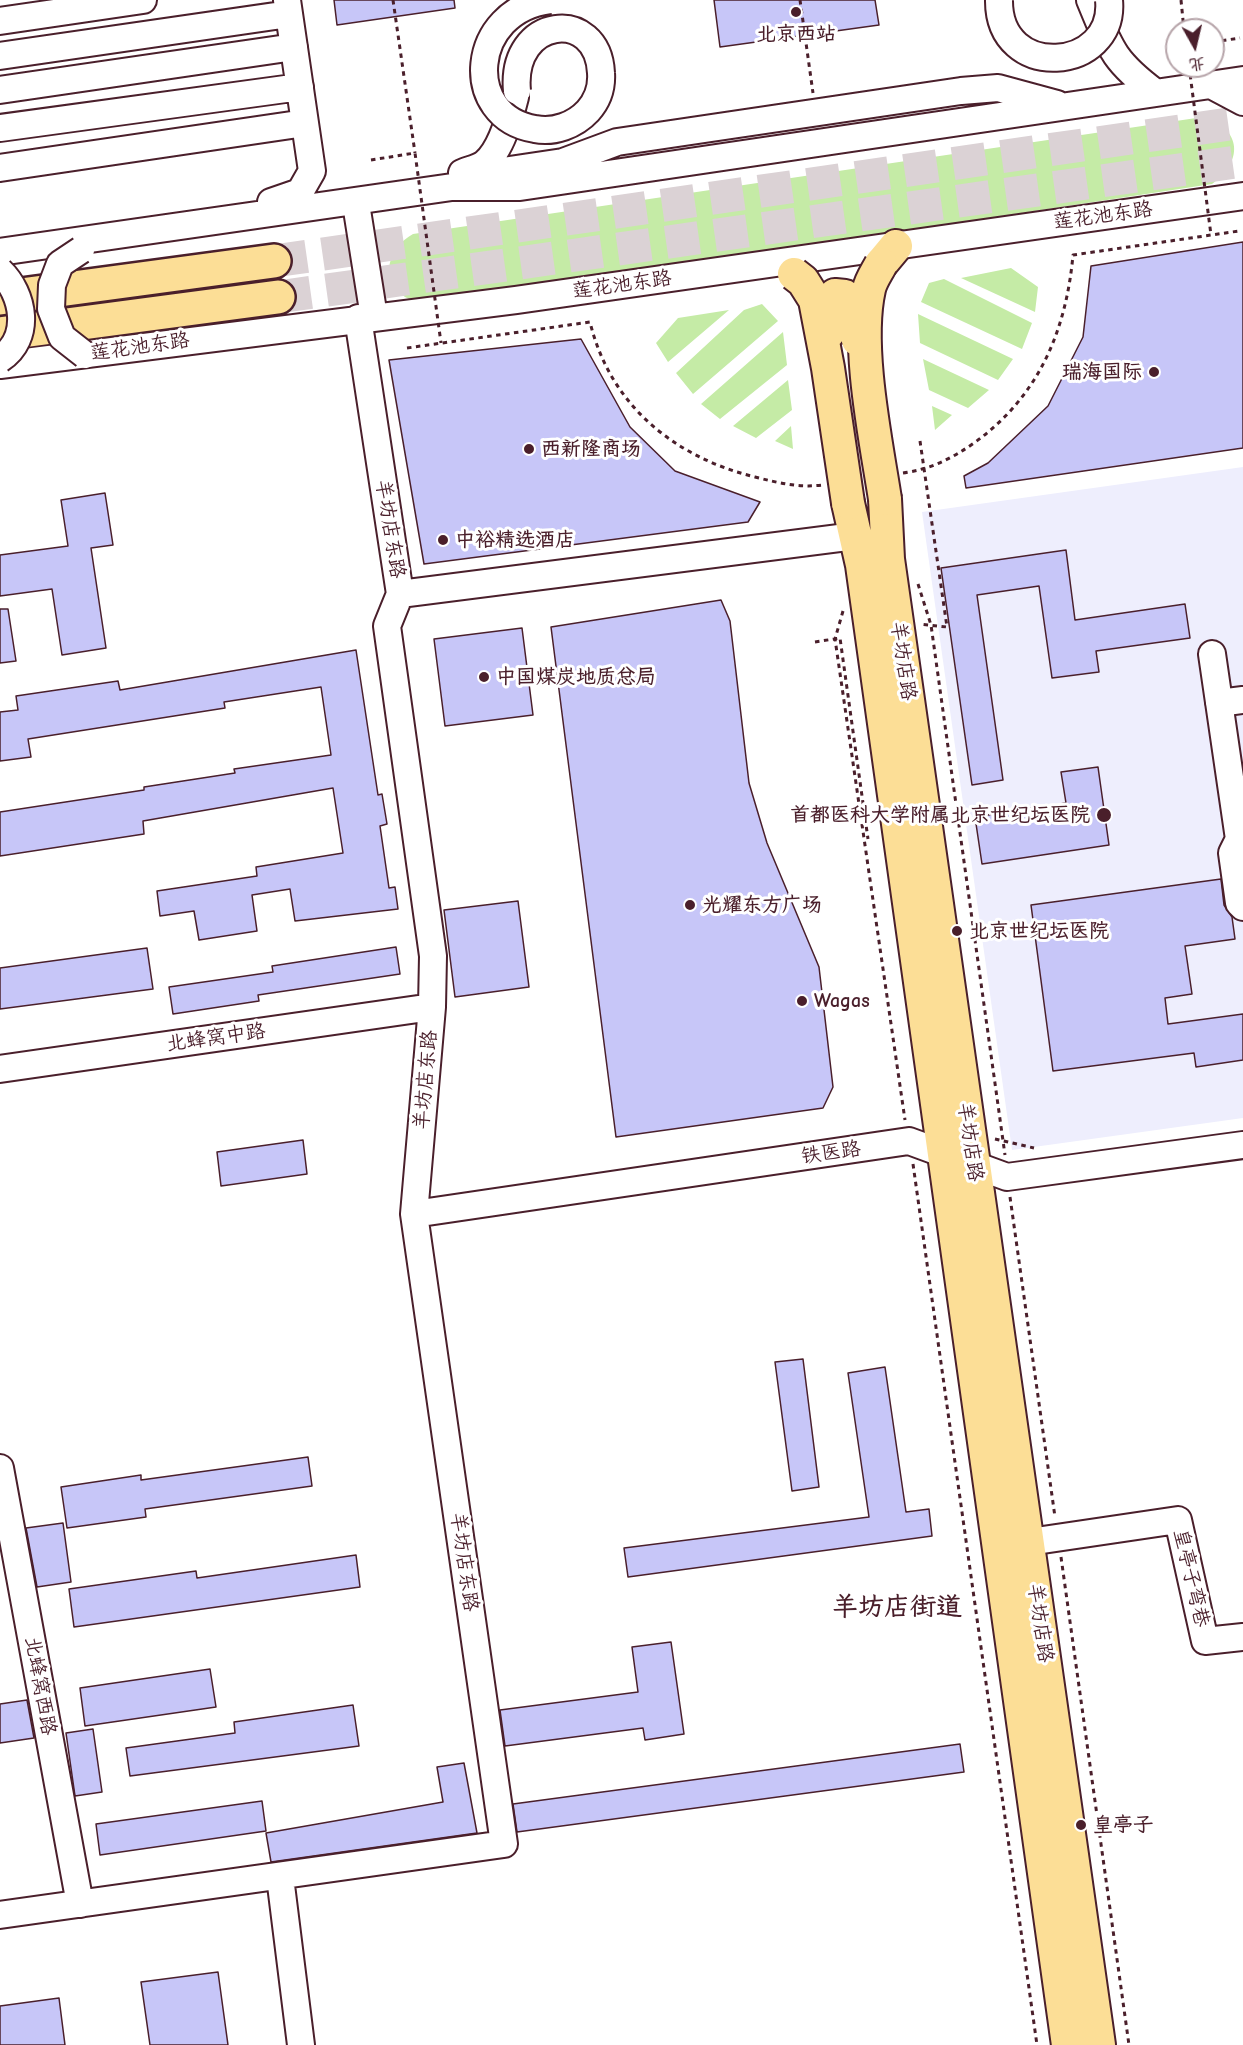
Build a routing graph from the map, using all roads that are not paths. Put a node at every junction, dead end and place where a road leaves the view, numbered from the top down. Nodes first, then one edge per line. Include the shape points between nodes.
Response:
1 (143, 0) edge
2 (550, 0) edge
3 (999, 0) edge
4 (1090, 0) edge
5 (1109, 0) edge
6 (288, 7) edge
7 (0, 21) edge
8 (294, 47) junction
9 (0, 56) edge
10 (1243, 80) edge
11 (1210, 85) junction
12 (300, 87) junction
13 (0, 90) edge
14 (517, 91) junction
15 (1156, 93) junction
16 (1243, 102) edge
17 (1063, 106) junction
18 (305, 123) junction
19 (0, 128) edge
20 (0, 168) edge
21 (496, 172) junction
22 (452, 187) junction
23 (520, 187) junction
24 (1237, 193) edge
25 (351, 200) junction
26 (0, 238) edge
27 (81, 250) junction
28 (0, 252) edge
29 (888, 255) junction
30 (274, 261) tunnel mouth
31 (0, 262) edge
32 (785, 269) junction
33 (0, 271) edge
34 (278, 297) tunnel mouth
35 (0, 298) edge
36 (366, 318) junction
37 (0, 334) edge
38 (85, 355) junction
39 (0, 359) edge
40 (0, 365) edge
41 (828, 368) junction
42 (870, 403) junction
43 (855, 536) junction
44 (400, 594) junction
45 (1212, 654) dead end
46 (1231, 701) edge
47 (1243, 907) edge
48 (432, 1007) junction
49 (0, 1069) edge
50 (1243, 1144) edge
51 (959, 1158) junction
52 (414, 1214) junction
53 (0, 1468) edge
54 (1043, 1540) junction
55 (1243, 1637) edge
56 (280, 1877) junction
57 (80, 1904) junction
58 (0, 1915) edge
59 (301, 2045) edge
60 (1068, 2045) edge
61 (1099, 2045) edge

1 - 7 street
2 - 14 street, bridge via 507,16 494,33 485,58 490,96 508,119 526,128 550,130 584,116 598,95 601,64 594,46 581,33 560,29 536,36 524,47 515,77
3 - 5 street, bridge via 1002,24 1013,42 1035,56 1055,59 1078,53 1096,39 1108,18
4 - 15 street via 1114,55 1129,73
6 - 8 street
6 - 9 street
8 - 12 street
8 - 13 street
10 - 11 street
11 - 15 street
11 - 16 street
12 - 18 street
12 - 19 street
14 - 21 street via 514,139
14 - 25 street via 510,116 484,164
15 - 17 street
17 - 21 street via 998,88 617,142 563,162
17 - 23 street
18 - 20 street
18 - 26 street via 312,171 300,192 279,201
21 - 22 street
22 - 23 street
22 - 28 street
23 - 25 street
24 - 29 street, 莲花池东路
25 - 27 street
25 - 36 street, 羊坊店东路
27 - 31 street
27 - 38 street, bridge via 60,264 51,285 51,309 62,337
29 - 32 street, 莲花池东路
29 - 42 main road, 羊坊店路, bridge via 869,288 866,331
30 - 35 highway
32 - 36 street, 莲花池东路
32 - 41 main road, 羊坊店路, bridge via 803,281 815,300
33 - 39 street, bridge via 12,284 22,314 18,335 9,353
34 - 37 highway, 莲花池东路
36 - 38 street, 莲花池东路
36 - 44 street, 羊坊店东路
38 - 40 street, 莲花池东路
41 - 42 main road, bridge via 830,301 834,295 845,296 856,329
41 - 43 main road, 羊坊店路, bridge via 837,494
42 - 51 main road, 羊坊店路, bridge via 893,486 888,559 943,932
43 - 44 street
43 - 51 main road, 羊坊店路
44 - 48 street, 羊坊店东路 via 387,626 433,956
45 - 46 street
46 - 47 street via 1239,839 1232,853 1239,903
48 - 49 street, 北蜂窝中路
48 - 52 street, 羊坊店东路
50 - 51 street, 铁医路 via 1007,1177
51 - 52 street, 铁医路 via 909,1141
51 - 54 main road, 羊坊店路
51 - 60 main road, 羊坊店路
52 - 56 street, 羊坊店东路 via 504,1844
53 - 57 street, 北蜂窝西路
54 - 55 street, 皇亭子弯巷 via 1178,1520 1205,1641
54 - 61 main road, 羊坊店路
56 - 57 street
56 - 59 street
57 - 58 street

